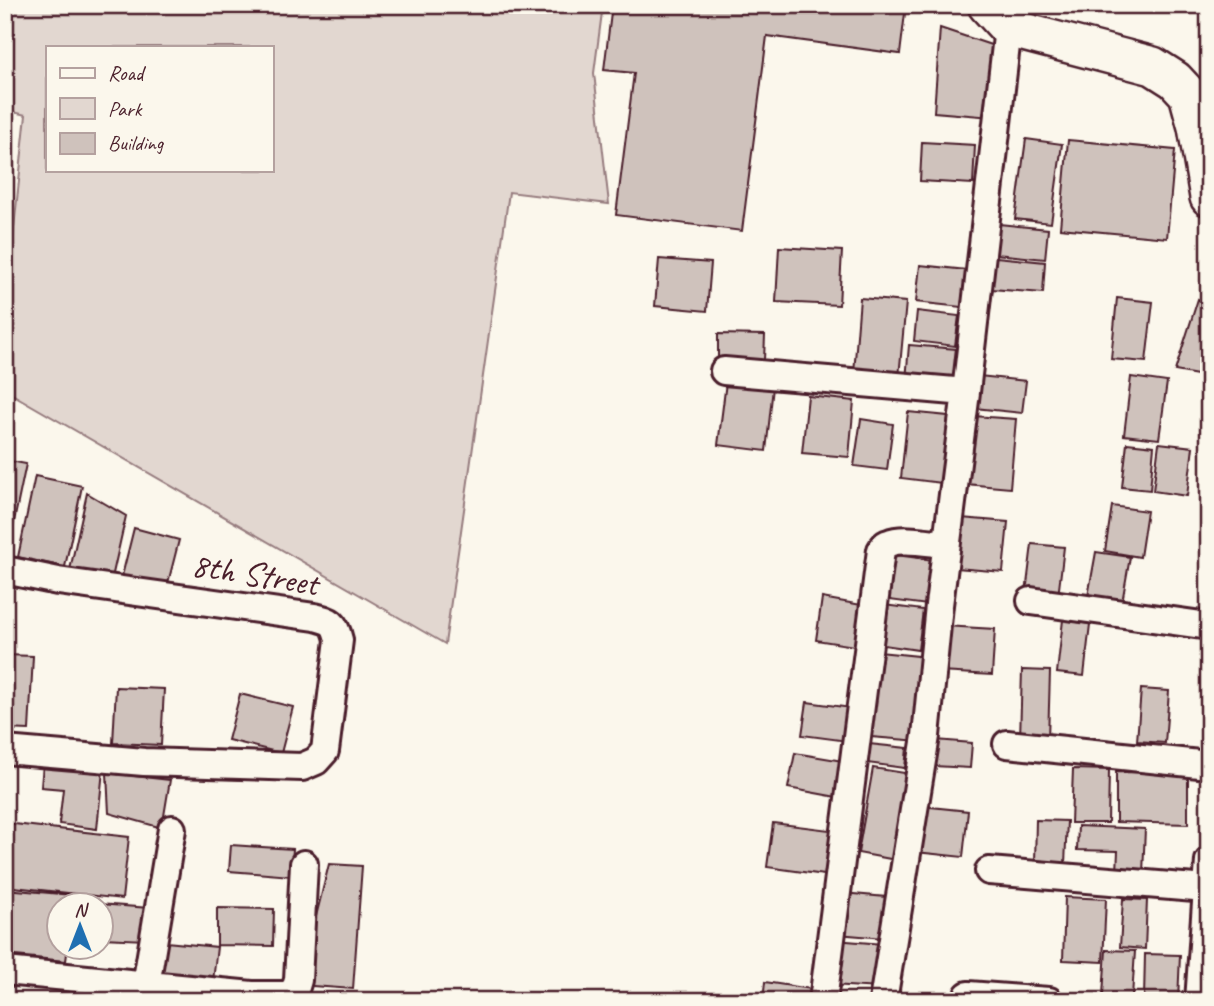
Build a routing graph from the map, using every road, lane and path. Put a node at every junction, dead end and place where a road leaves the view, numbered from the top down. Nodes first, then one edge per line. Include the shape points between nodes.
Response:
1 (998, 16) edge
2 (1209, 197) edge
3 (724, 370) dead end
4 (965, 392) junction
5 (946, 544) junction
6 (5, 570) edge
7 (1031, 601) dead end
8 (1209, 626) edge
9 (1007, 744) dead end
10 (5, 750) edge
11 (1209, 765) edge
12 (172, 829) dead end
13 (1209, 861) edge
14 (304, 864) dead end
15 (989, 871) dead end
16 (1207, 889) junction
17 (5, 971) edge
18 (146, 985) junction
19 (968, 995) dead end
20 (252, 998) edge
21 (823, 1001) edge
22 (883, 1001) edge
23 (1049, 1001) edge
24 (1199, 1001) edge

1 - 2 street via 1153,66 1175,80 1188,94
1 - 4 street
3 - 4 street
4 - 5 street
5 - 21 street via 897,541 881,550
5 - 22 street via 926,736
6 - 10 street, 8th Street via 315,617 333,624 339,640 325,751 302,767 145,762
7 - 8 street
9 - 11 street
12 - 18 street
13 - 16 street
14 - 20 street via 295,990
15 - 16 street
16 - 24 street
17 - 18 street
18 - 20 street
19 - 23 street

